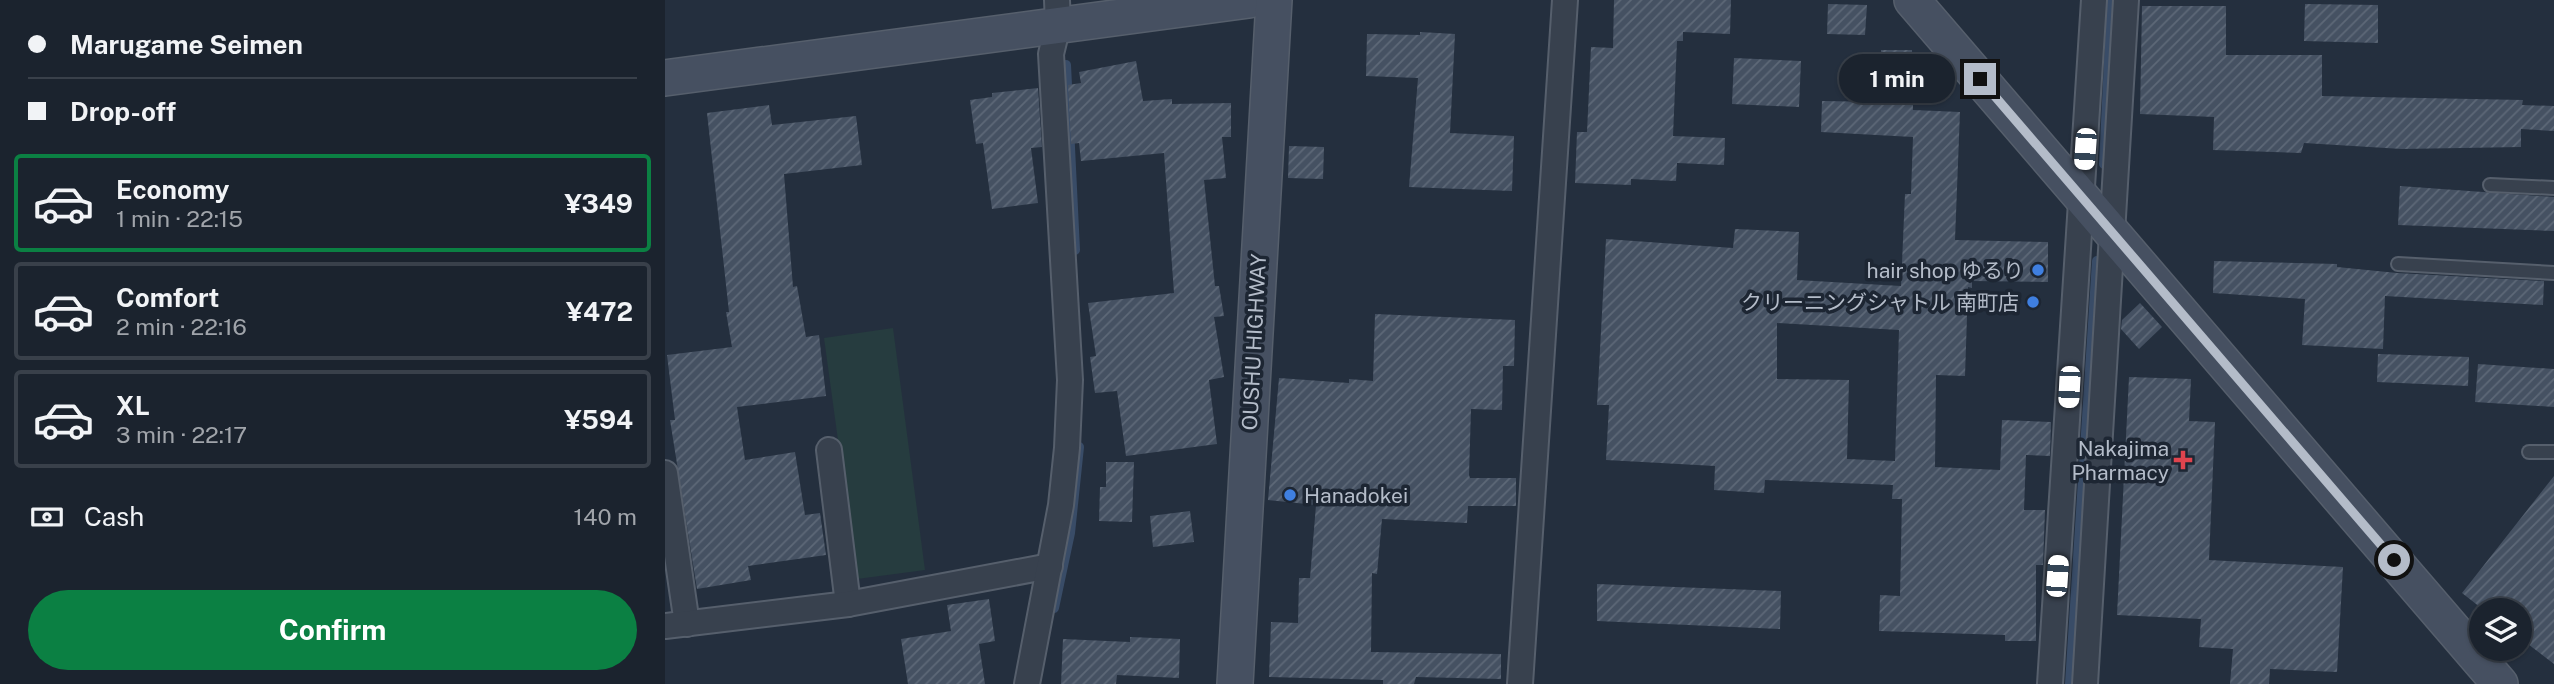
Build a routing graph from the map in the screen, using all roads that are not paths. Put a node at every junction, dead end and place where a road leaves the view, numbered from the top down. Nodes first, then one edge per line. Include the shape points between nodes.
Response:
1 (1249, 0) edge
2 (1274, 0) edge
3 (1565, 0) edge
4 (1912, 0) edge
5 (2094, 0) edge
6 (2126, 0) edge
7 (1057, 12) edge
8 (665, 78) edge
9 (2490, 185) dead end
10 (2554, 188) edge
11 (2081, 199) junction
12 (2112, 234) junction
13 (2398, 264) dead end
14 (2554, 273) edge
15 (829, 450) dead end
16 (2529, 452) dead end
17 (2554, 452) edge
18 (665, 473) edge
19 (1050, 566) junction
20 (848, 604) junction
21 (676, 625) edge
22 (1027, 684) edge
23 (1235, 684) edge
24 (1520, 684) edge
25 (2050, 684) edge
26 (2085, 684) edge
27 (2500, 684) edge

1 - 7 street
2 - 23 street, OUSHU HIGHWAY
3 - 24 street
4 - 11 street
5 - 11 street
6 - 12 street
7 - 8 street
7 - 19 street via 1051,54 1070,380 1067,448
9 - 10 lane
11 - 12 street
11 - 25 street
12 - 26 street
12 - 27 street
13 - 14 lane
15 - 20 street
16 - 17 lane
18 - 21 street
19 - 20 street
19 - 22 street
20 - 21 street

